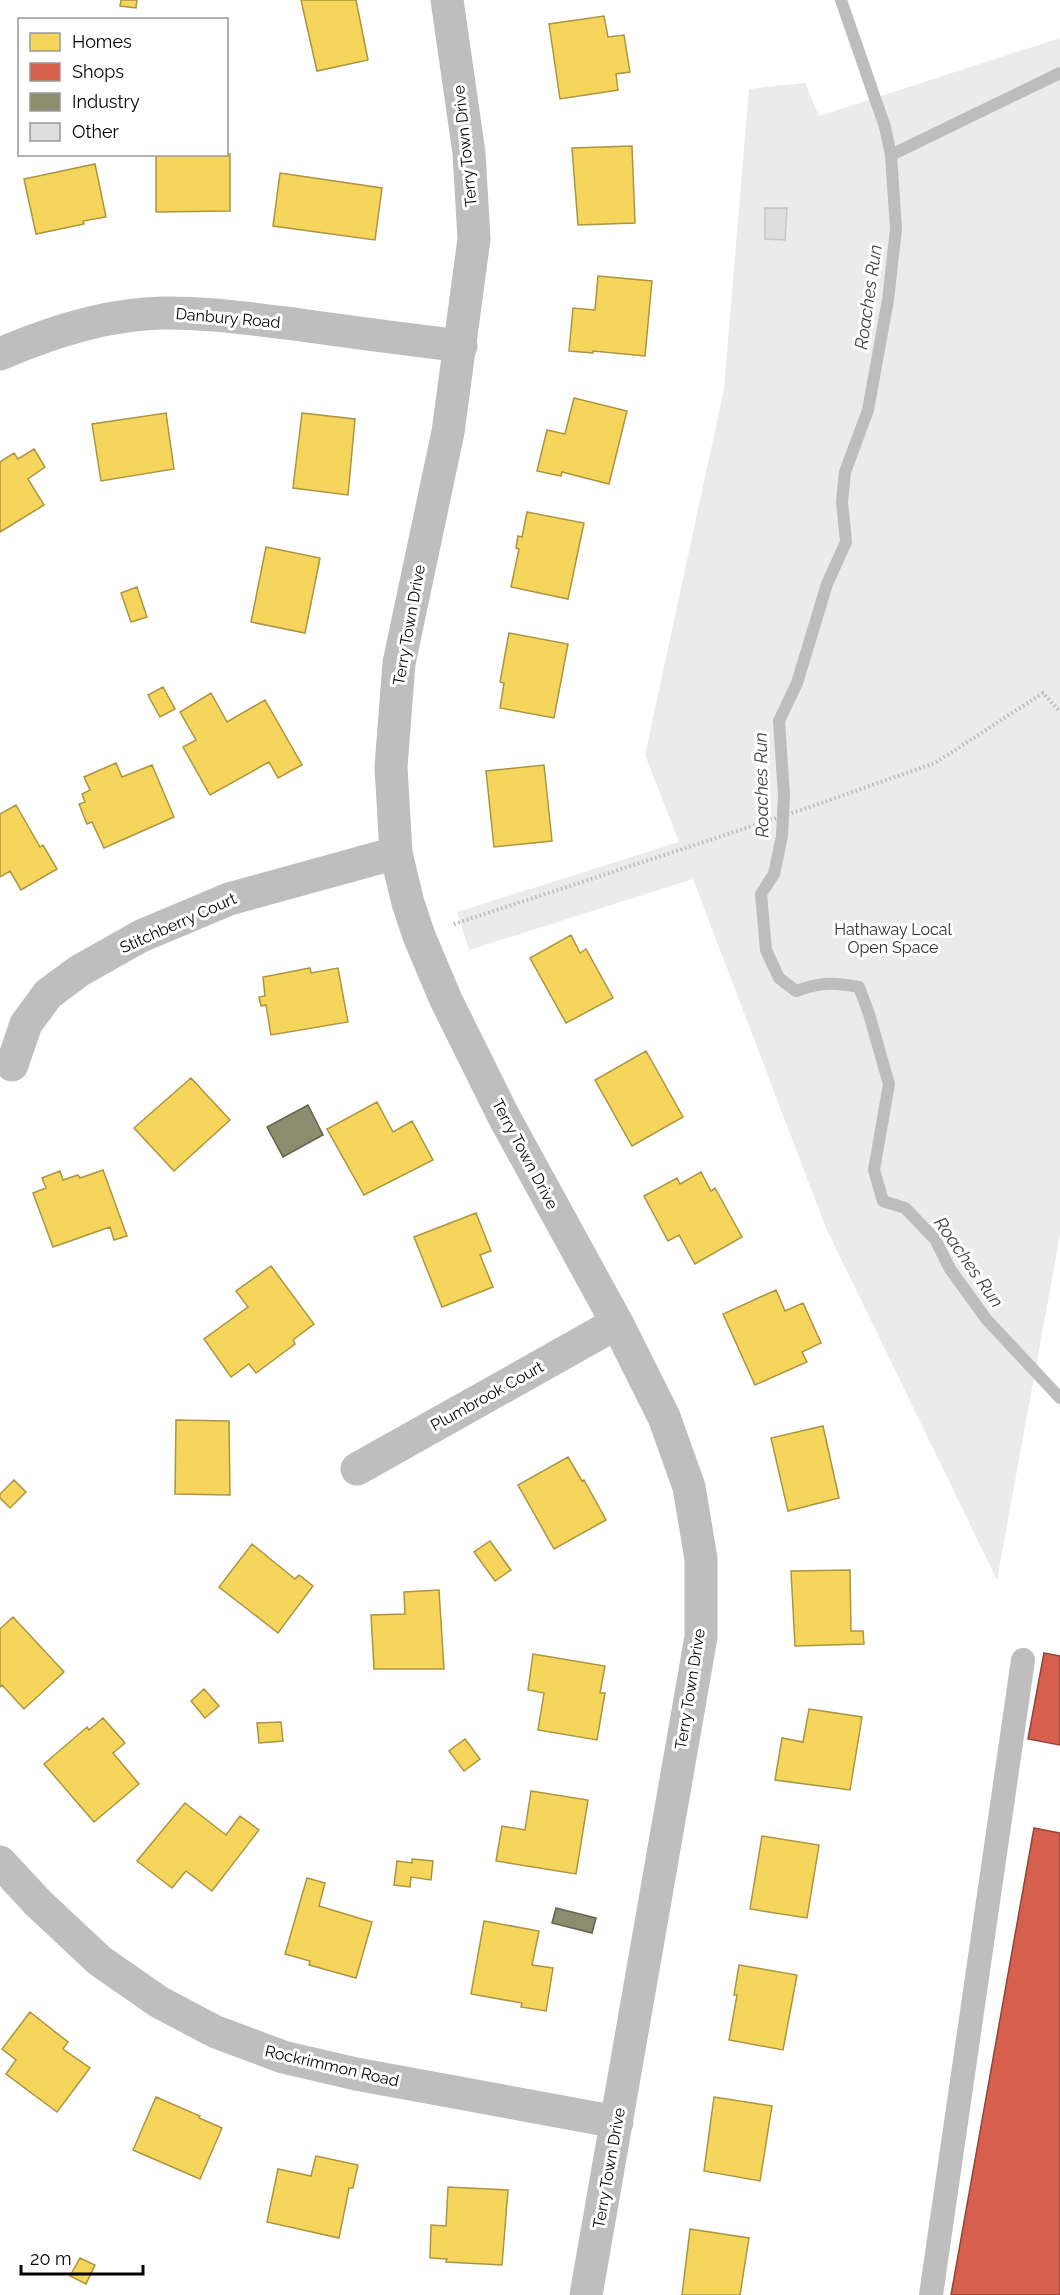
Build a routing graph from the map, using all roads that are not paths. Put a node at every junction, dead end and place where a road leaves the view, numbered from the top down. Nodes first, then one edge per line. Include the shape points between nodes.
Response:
1 (447, 0) edge
2 (461, 346) junction
3 (0, 354) edge
4 (396, 854) junction
5 (12, 1065) dead end
6 (617, 1323) junction
7 (357, 1469) dead end
8 (1023, 1660) dead end
9 (0, 1862) edge
10 (617, 2122) junction
11 (586, 2295) edge
12 (931, 2295) edge

1 - 2 street, Terry Town Drive via 469,153 474,239
2 - 3 street, Danbury Road via 214,314 161,313 75,327
2 - 4 street, Terry Town Drive via 448,432 399,663 391,767
4 - 5 street, Stitchberry Court via 229,899 141,936 79,971 48,994 26,1024
4 - 6 street, Terry Town Drive via 419,936 446,1000 504,1117
6 - 7 street, Plumbrook Court
6 - 10 street, Terry Town Drive via 664,1417 689,1487 701,1559 701,1637
8 - 12 lane
9 - 10 street, Rockrimmon Road via 100,1961 159,2002 216,2032 283,2057 356,2074
10 - 11 street, Terry Town Drive

